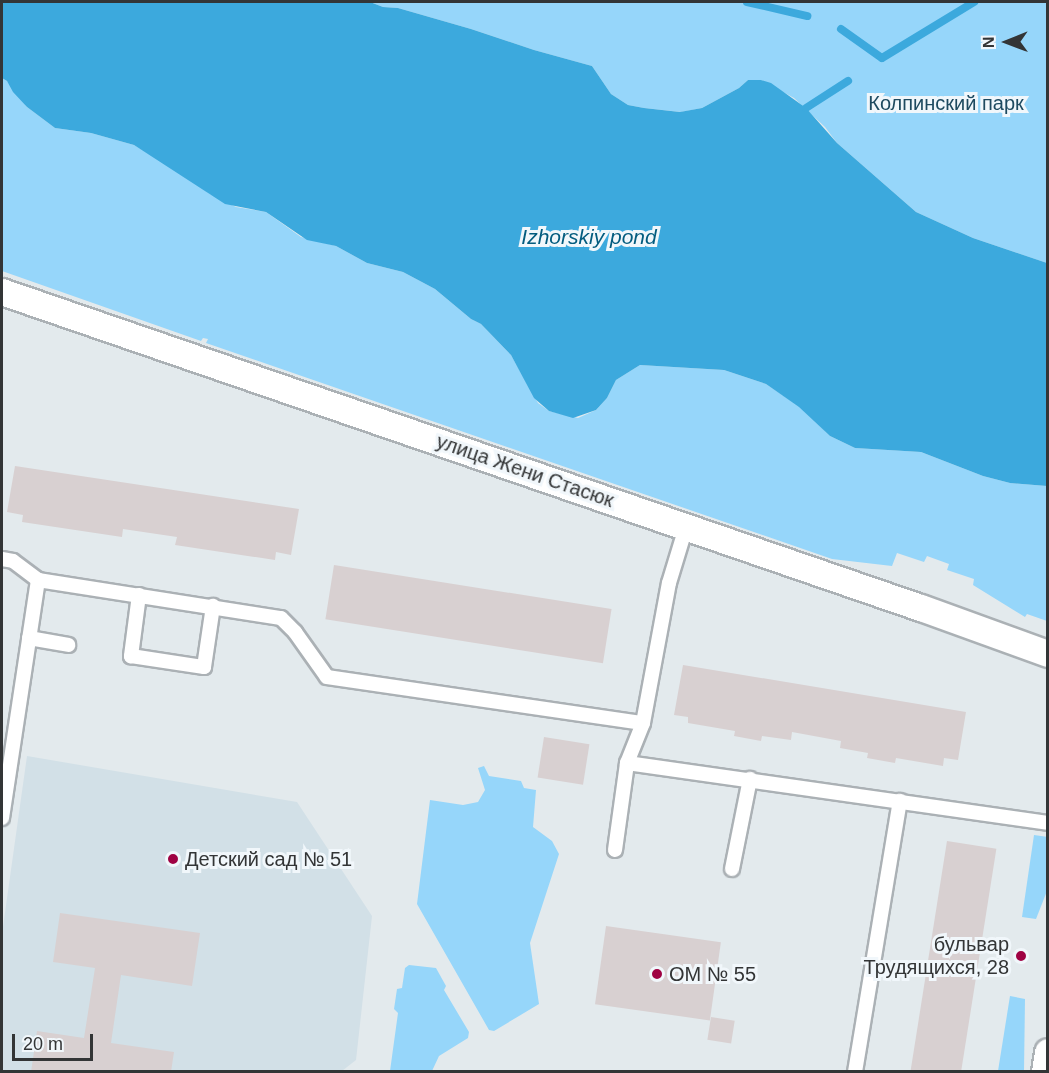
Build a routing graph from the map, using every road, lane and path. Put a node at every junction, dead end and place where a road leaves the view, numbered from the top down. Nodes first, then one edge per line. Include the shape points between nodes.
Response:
1 (2, 292) edge
2 (686, 526) junction
3 (2, 559) edge
4 (38, 580) junction
5 (139, 595) junction
6 (213, 606) junction
7 (29, 638) junction
8 (68, 645) dead end
9 (1047, 654) edge
10 (643, 723) junction
11 (627, 763) junction
12 (750, 779) junction
13 (900, 801) junction
14 (2, 818) edge
15 (1047, 823) edge
16 (615, 850) dead end
17 (732, 869) dead end
18 (1047, 1052) edge
19 (855, 1071) edge
20 (1045, 1071) edge

1 - 2 street, улица Жени Стасюк
2 - 9 street, улица Жени Стасюк
2 - 10 lane via 669,583
3 - 4 lane via 13,561
4 - 5 lane
4 - 7 lane
5 - 6 lane
5 - 6 lane via 131,656 152,660 204,667
6 - 10 lane via 281,618 327,677
7 - 8 lane
7 - 14 lane
10 - 11 lane
11 - 12 lane
11 - 16 lane
12 - 13 lane
12 - 17 lane
13 - 15 lane
13 - 19 lane
18 - 20 street

